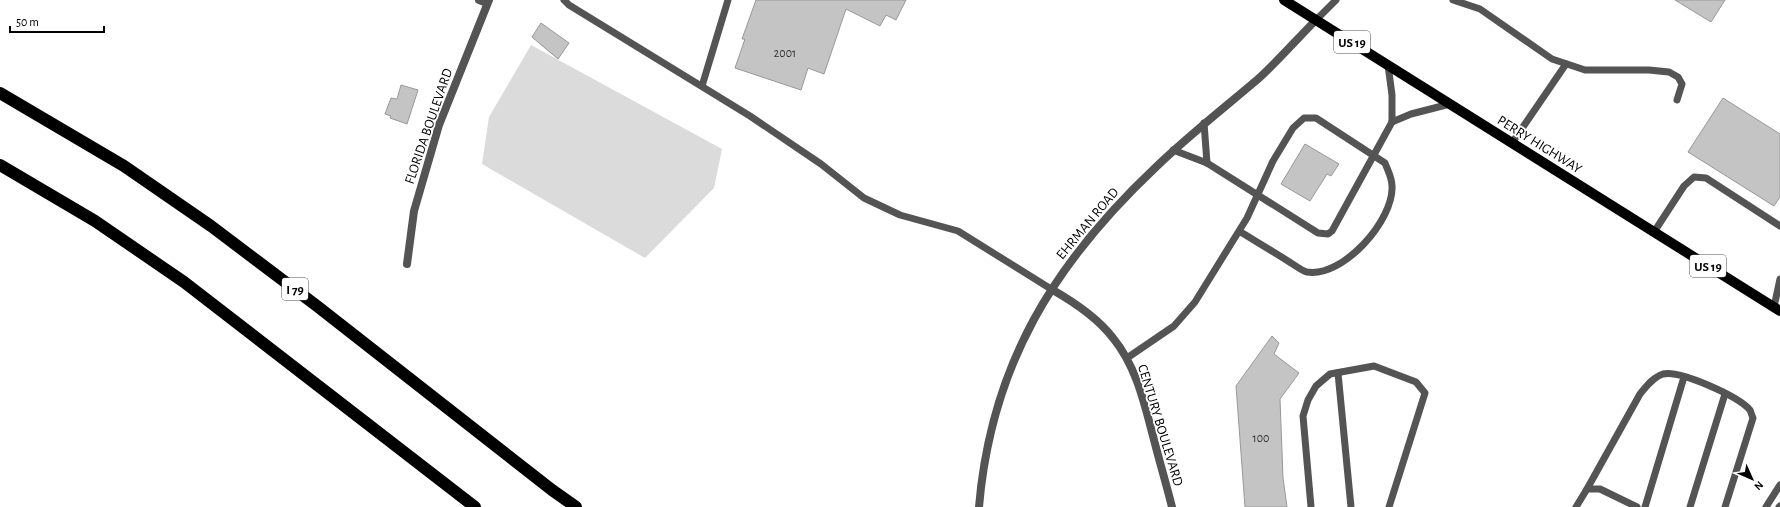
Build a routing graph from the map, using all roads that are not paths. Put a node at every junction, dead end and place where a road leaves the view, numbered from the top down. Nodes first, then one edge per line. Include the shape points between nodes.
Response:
1 (479, 0) edge
2 (564, 0) edge
3 (728, 0) edge
4 (1284, 0) edge
5 (1336, 0) edge
6 (1453, 0) edge
7 (488, 1) edge
8 (1316, 20) junction
9 (1566, 64) junction
10 (1388, 65) junction
11 (702, 86) junction
12 (0, 93) edge
13 (1677, 100) dead end
14 (1450, 104) junction
15 (1392, 122) junction
16 (1204, 124) junction
17 (1512, 143) junction
18 (1173, 150) junction
19 (1373, 156) junction
20 (1207, 163) junction
21 (0, 165) edge
22 (1257, 195) junction
23 (1780, 226) edge
24 (1239, 231) junction
25 (1654, 232) junction
26 (406, 264) dead end
27 (1780, 279) edge
28 (1051, 289) junction
29 (1777, 309) edge
30 (1127, 358) junction
31 (1338, 373) junction
32 (1684, 377) junction
33 (1725, 394) junction
34 (1780, 485) edge
35 (1587, 489) junction
36 (475, 507) edge
37 (576, 507) edge
38 (980, 507) edge
39 (1172, 507) edge
40 (1311, 507) edge
41 (1351, 507) edge
42 (1389, 507) edge
43 (1576, 507) edge
44 (1638, 507) edge
45 (1645, 507) edge
46 (1690, 507) edge
47 (1725, 507) edge
48 (1766, 507) edge

1 - 7 street
2 - 11 lane via 568,5
3 - 11 lane
4 - 8 main road, PERRY HIGHWAY / US 19
5 - 8 lane
6 - 9 lane via 1480,10 1552,59
7 - 26 street, FLORIDA BOULEVARD via 439,125 414,211
8 - 10 main road, PERRY HIGHWAY / US 19
8 - 16 street, EHRMAN ROAD via 1258,78
9 - 13 lane via 1585,70 1669,72 1678,77 1682,84
9 - 17 lane
10 - 14 main road, PERRY HIGHWAY / US 19
10 - 15 lane
11 - 28 lane via 797,147 864,198 900,215 958,231
12 - 37 highway, I 79 via 124,166 211,226
14 - 15 lane via 1411,114
14 - 17 main road, PERRY HIGHWAY / US 19
15 - 19 lane
16 - 18 street, EHRMAN ROAD
16 - 20 lane
17 - 25 main road, PERRY HIGHWAY / US 19
18 - 20 lane
18 - 28 street, EHRMAN ROAD via 1092,234
19 - 22 lane via 1316,118 1304,118 1293,128 1277,154
19 - 22 lane via 1328,234 1318,233
19 - 24 lane via 1385,163 1390,175 1393,187 1388,208 1370,238 1334,268 1306,272
20 - 22 lane
21 - 36 highway via 95,221 184,282
22 - 24 lane
23 - 25 lane via 1706,178 1694,178 1684,186
24 - 30 lane via 1195,302 1174,326
25 - 29 main road, PERRY HIGHWAY / US 19
27 - 29 lane
28 - 30 street, CENTURY BOULEVARD via 1077,305 1103,327
28 - 38 street, EHRMAN ROAD via 1026,333 1001,393 986,454
30 - 39 street, CENTURY BOULEVARD via 1145,406
31 - 40 lane via 1330,374 1316,386 1303,416
31 - 41 lane
31 - 42 lane via 1374,366 1416,382 1425,393
32 - 33 lane
32 - 35 lane via 1674,374 1662,375 1650,382 1640,394
32 - 45 lane
33 - 46 lane
33 - 47 lane via 1742,403 1750,410 1753,418
34 - 48 lane
35 - 43 lane
35 - 44 lane via 1600,489

